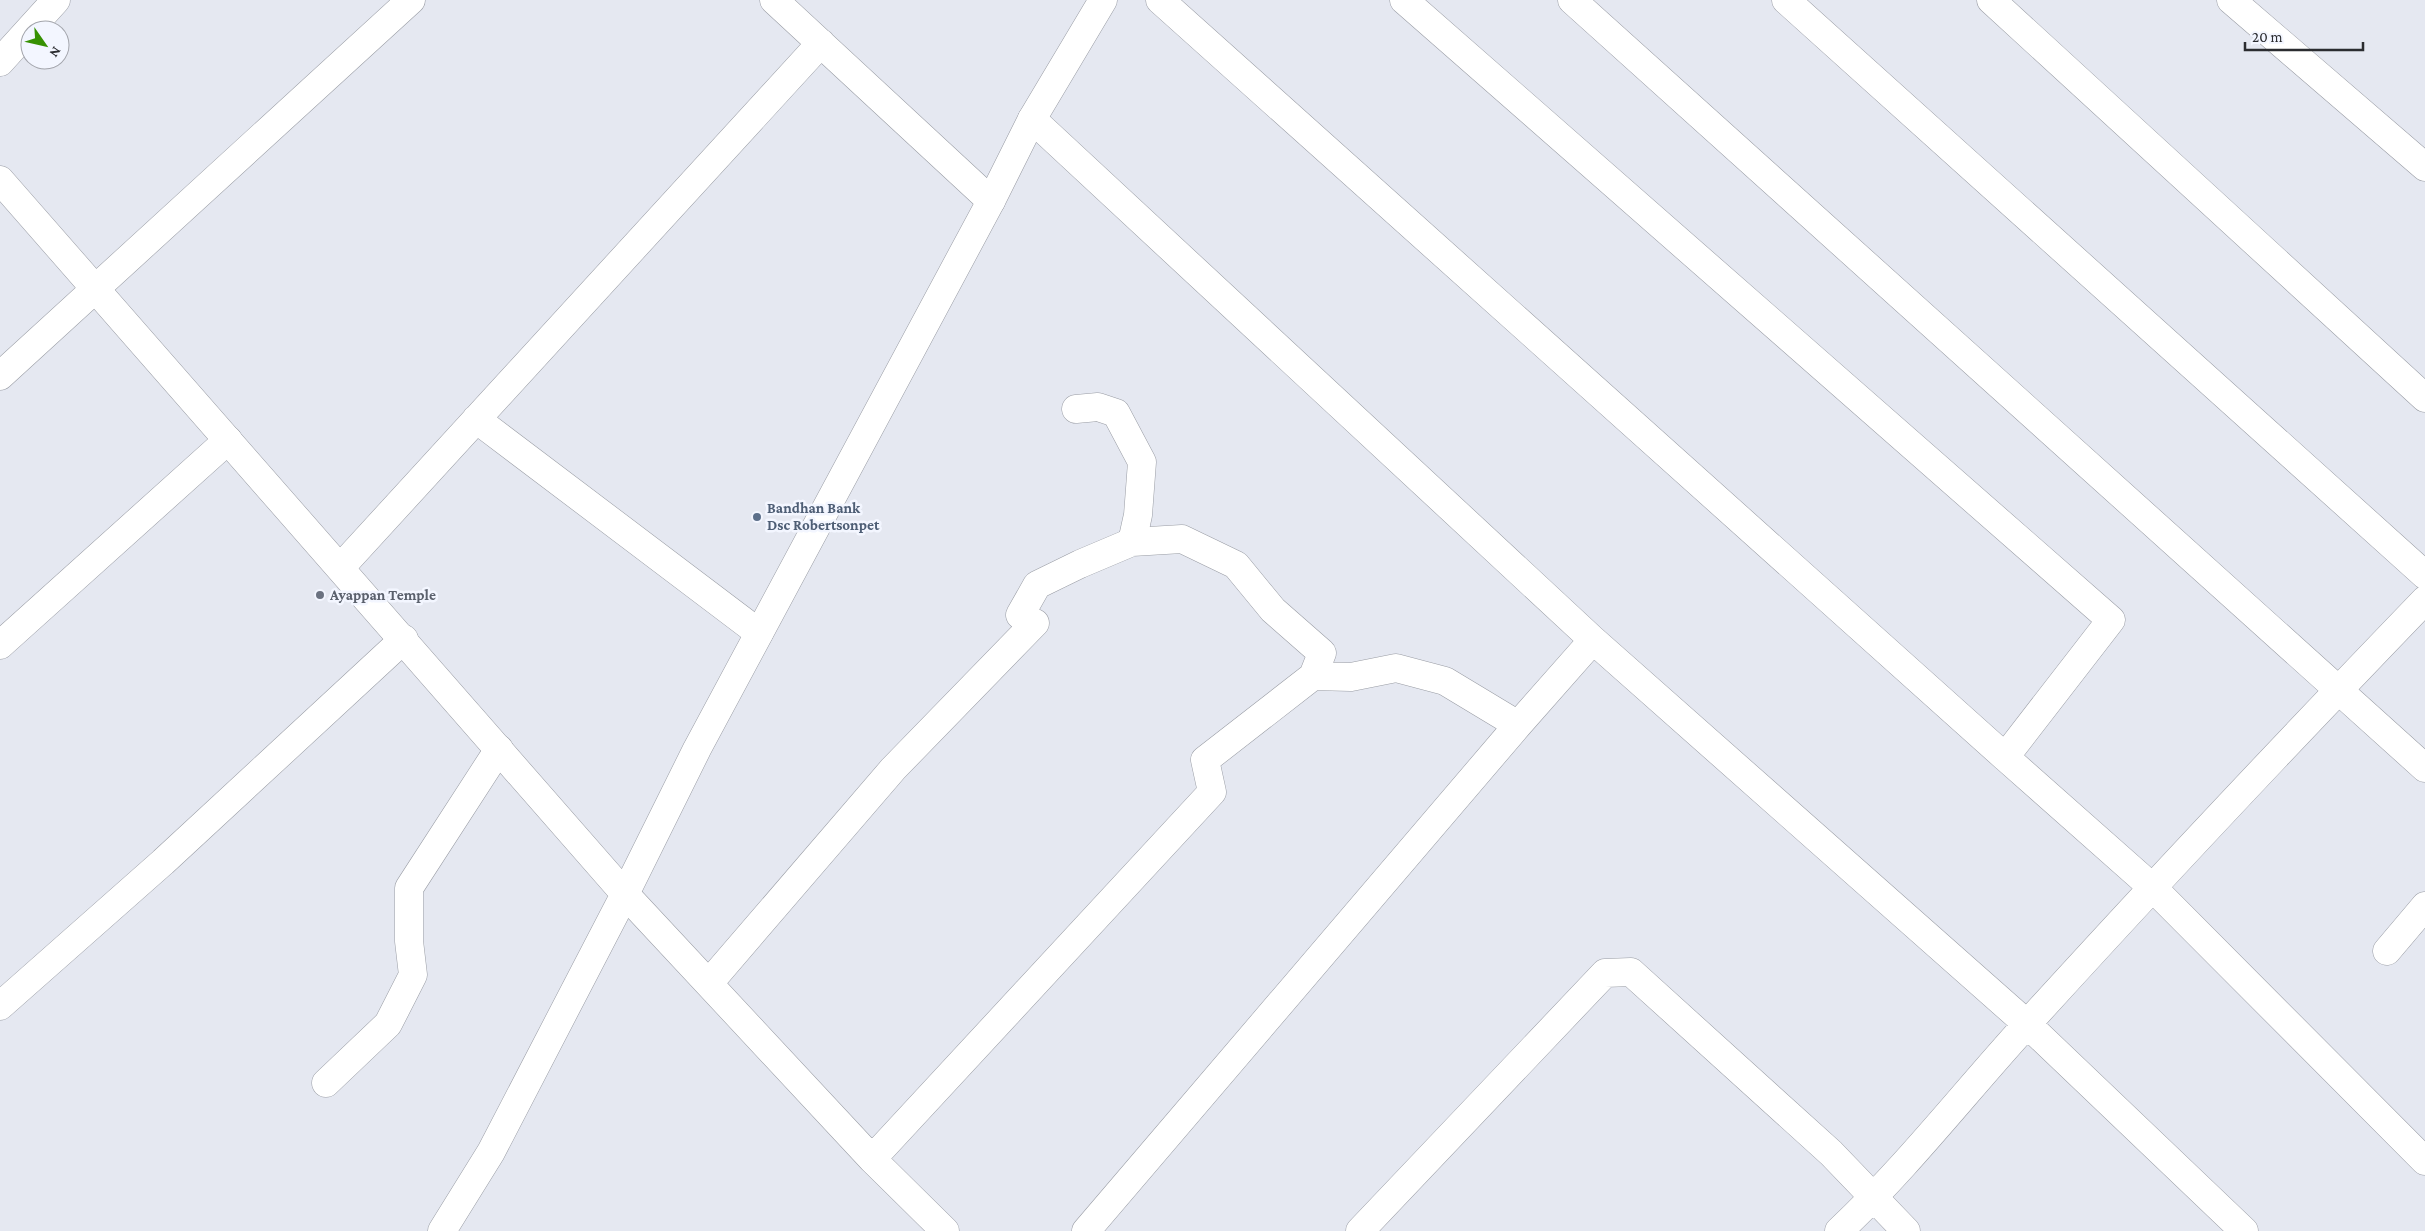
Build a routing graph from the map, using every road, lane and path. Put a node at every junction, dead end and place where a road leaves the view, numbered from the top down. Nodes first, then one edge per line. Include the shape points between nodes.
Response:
1 (56, 0) edge
2 (411, 0) edge
3 (774, 0) edge
4 (1103, 0) edge
5 (1160, 0) edge
6 (1404, 0) edge
7 (1572, 0) edge
8 (1786, 0) edge
9 (1991, 0) edge
10 (2230, 0) edge
11 (821, 43) junction
12 (0, 62) edge
13 (1032, 119) junction
14 (2425, 167) edge
15 (0, 180) edge
16 (991, 201) junction
17 (95, 290) junction
18 (0, 376) edge
19 (2425, 398) edge
20 (1076, 409) dead end
21 (476, 419) junction
22 (228, 440) junction
23 (1132, 542) junction
24 (341, 567) junction
25 (2425, 575) edge
26 (2425, 600) edge
27 (759, 633) junction
28 (404, 639) junction
29 (1593, 640) junction
30 (0, 645) edge
31 (1313, 676) junction
32 (2338, 690) junction
33 (1518, 725) junction
34 (499, 750) junction
35 (2005, 756) junction
36 (2425, 768) edge
37 (2152, 888) junction
38 (625, 894) junction
39 (2425, 906) edge
40 (2387, 951) dead end
41 (709, 983) junction
42 (0, 1006) edge
43 (2027, 1024) junction
44 (326, 1083) dead end
45 (872, 1159) junction
46 (2425, 1161) edge
47 (1875, 1198) junction
48 (442, 1231) edge
49 (945, 1231) edge
50 (1086, 1231) edge
51 (1360, 1231) edge
52 (1839, 1231) edge
53 (1906, 1231) edge
54 (2244, 1231) edge

1 - 12 street
2 - 17 street
3 - 11 street
4 - 13 street
5 - 35 street
6 - 35 street via 2111,620
7 - 32 street
8 - 25 street
9 - 19 street
10 - 14 street
11 - 16 street
11 - 21 street
13 - 16 street
13 - 29 street
15 - 17 street
16 - 27 street
17 - 18 street
17 - 22 street
20 - 23 street via 1098,408 1116,413 1142,462 1138,515
21 - 24 street
21 - 27 street
22 - 24 street
22 - 30 street
23 - 31 street via 1182,539 1236,565 1273,610 1322,653
23 - 41 street via 1037,585 1020,615 1035,622 893,769
24 - 28 street
26 - 32 street
27 - 38 street
28 - 34 street
28 - 42 street via 163,862
29 - 33 street
29 - 43 street
31 - 33 street via 1350,677 1396,668 1445,681
31 - 45 street via 1204,760 1212,792
32 - 36 street
32 - 37 street
33 - 50 street
34 - 38 street
34 - 44 street via 409,888 413,975 388,1024
35 - 37 street
37 - 43 street
37 - 46 street
38 - 41 street
38 - 48 street via 491,1152
39 - 40 street
41 - 45 street
43 - 47 street
43 - 54 street
45 - 49 street
47 - 51 street via 1831,1153 1631,972 1605,973
47 - 52 street
47 - 53 street

